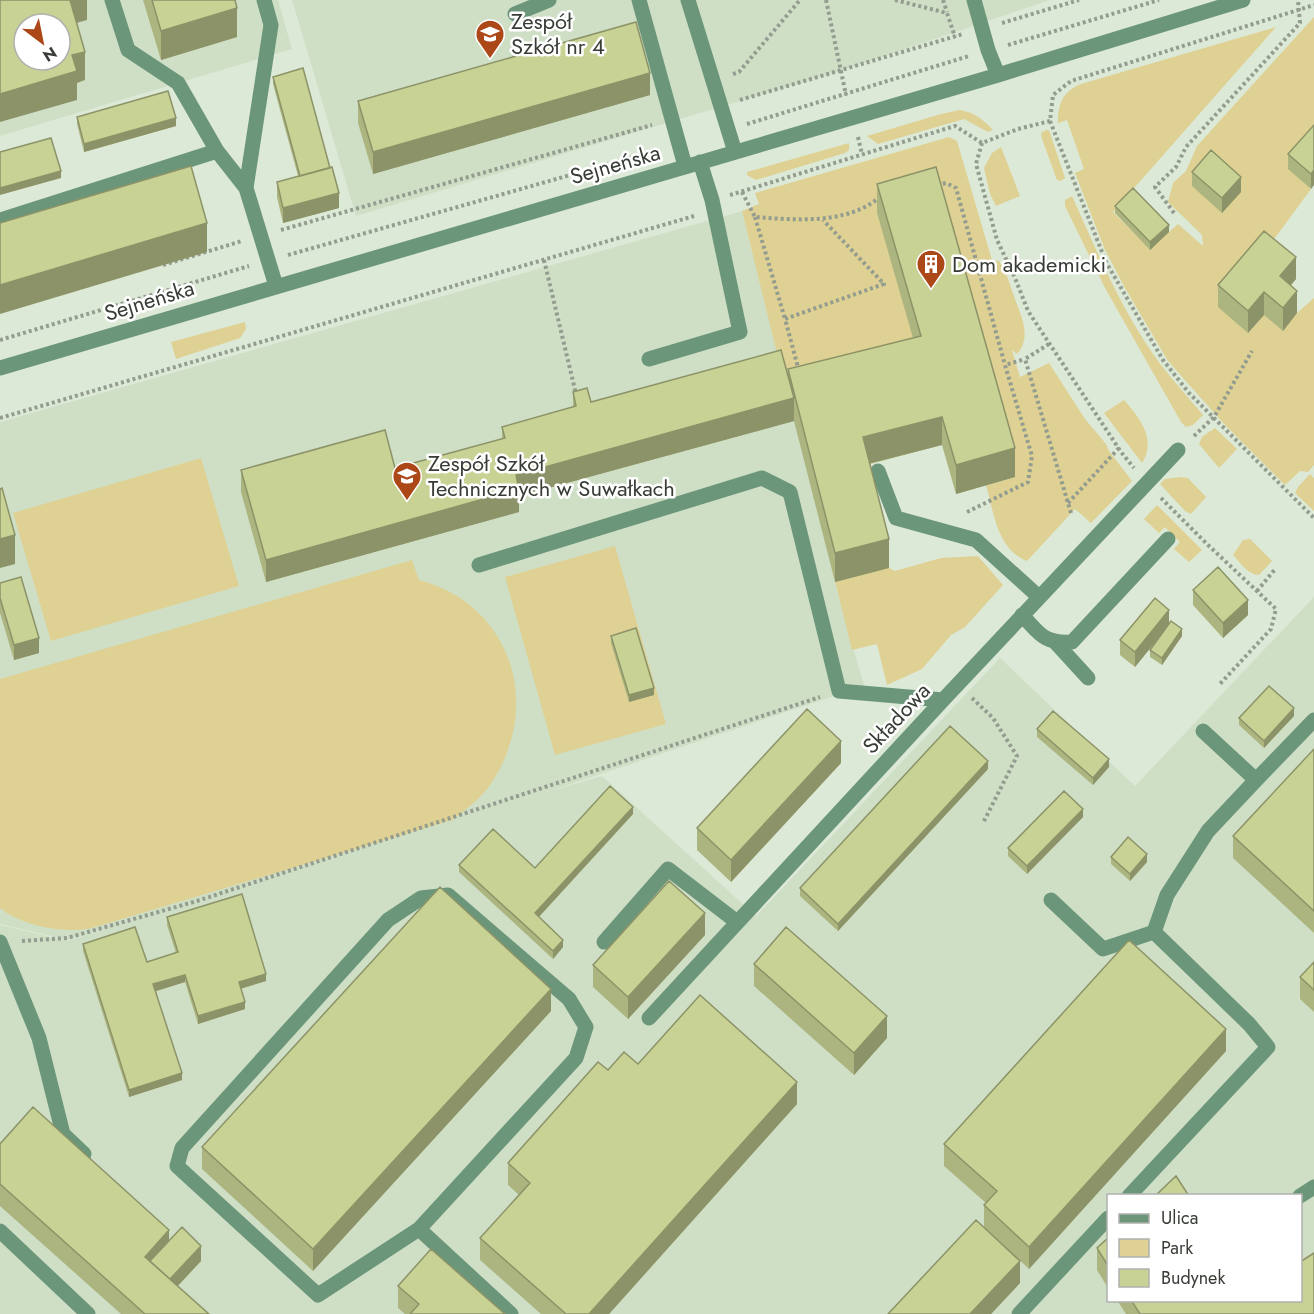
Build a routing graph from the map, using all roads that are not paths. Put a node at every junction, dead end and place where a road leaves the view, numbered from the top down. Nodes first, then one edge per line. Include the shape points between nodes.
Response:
1 (112, 0) edge
2 (264, 0) edge
3 (549, 0) edge
4 (639, 0) edge
5 (688, 0) edge
6 (974, 0) edge
7 (1243, 0) edge
8 (515, 14) dead end
9 (998, 75) junction
10 (217, 151) junction
11 (735, 152) junction
12 (693, 164) junction
13 (246, 188) junction
14 (0, 220) edge
15 (276, 286) junction
16 (649, 359) dead end
17 (0, 368) edge
18 (1178, 450) road end
19 (879, 471) dead end
20 (1168, 539) dead end
21 (479, 565) dead end
22 (1039, 597) junction
23 (1022, 615) junction
24 (1056, 643) junction
25 (1088, 678) dead end
26 (943, 700) junction
27 (1314, 720) edge
28 (1203, 731) dead end
29 (1256, 780) junction
30 (1051, 900) dead end
31 (736, 922) junction
32 (1154, 932) junction
33 (0, 942) edge
34 (604, 942) dead end
35 (649, 1018) dead end
36 (96, 1166) edge
37 (1131, 1194) edge
38 (1107, 1219) edge
39 (419, 1229) junction
40 (0, 1232) edge
41 (88, 1314) edge
42 (511, 1314) edge
43 (1019, 1314) edge

1 - 10 street via 128,50 178,84
2 - 13 street via 271,25
3 - 8 street
4 - 12 street via 679,144
5 - 11 street
6 - 9 street
7 - 9 street, Sejneńska
9 - 11 street, Sejneńska
10 - 13 street
10 - 14 street
11 - 12 street, Sejneńska
12 - 15 street, Sejneńska
12 - 16 street via 712,200 740,332
13 - 15 street
15 - 17 street, Sejneńska
18 - 22 street, Składowa
19 - 22 street via 896,518 976,540
20 - 24 street via 1072,642
21 - 26 street via 762,478 790,492 839,691
22 - 23 street, Składowa
23 - 24 street via 1043,637
23 - 26 street, Składowa
24 - 25 street
26 - 31 street, Składowa
27 - 29 street
28 - 29 street
29 - 32 street via 1208,831 1167,895
30 - 32 street via 1103,949
31 - 34 street via 668,869
31 - 35 street, Składowa
32 - 37 street via 1268,1047
33 - 36 street via 39,1038 63,1134
38 - 43 street
39 - 39 street via 318,1295 177,1166 182,1148 388,920 421,898 448,895 569,999 586,1027 576,1058
39 - 42 street
40 - 41 street

